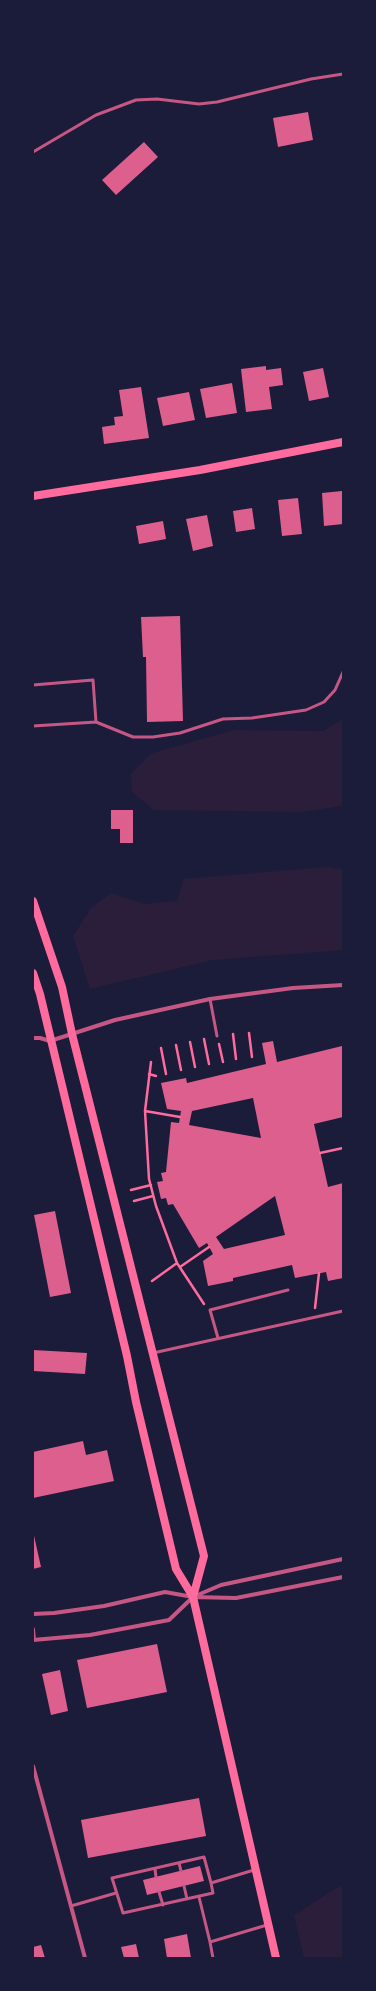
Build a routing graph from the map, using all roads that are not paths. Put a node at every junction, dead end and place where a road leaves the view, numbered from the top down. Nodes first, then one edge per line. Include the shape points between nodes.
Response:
1 (343, 74) edge
2 (33, 152) edge
3 (343, 442) edge
4 (33, 496) edge
5 (343, 672) edge
6 (33, 685) edge
7 (96, 722) junction
8 (33, 726) edge
9 (33, 901) edge
10 (33, 973) edge
11 (343, 985) edge
12 (210, 999) junction
13 (72, 1034) junction
14 (217, 1036) road end
15 (33, 1038) edge
16 (50, 1041) junction
17 (288, 1290) dead end
18 (343, 1311) edge
19 (218, 1338) junction
20 (153, 1353) junction
21 (343, 1559) edge
22 (343, 1577) edge
23 (193, 1597) junction
24 (33, 1614) edge
25 (33, 1629) edge
26 (33, 1640) edge
27 (33, 1766) edge
28 (179, 1863) junction
29 (154, 1869) junction
30 (256, 1870) junction
31 (181, 1871) dead end
32 (156, 1877) dead end
33 (211, 1883) junction
34 (184, 1886) dead end
35 (159, 1892) dead end
36 (116, 1893) junction
37 (199, 1896) junction
38 (187, 1899) junction
39 (163, 1905) junction
40 (71, 1906) junction
41 (269, 1925) junction
42 (210, 1942) junction
43 (85, 1958) edge
44 (213, 1958) edge
45 (276, 1958) edge

1 - 2 lane via 205,103 136,100 96,115
3 - 4 main road via 200,470
5 - 7 lane via 335,690 324,702 306,710 252,718 223,719 180,733 152,737 133,737
6 - 7 lane via 93,680
7 - 8 lane
9 - 13 main road via 62,987
10 - 16 main road
11 - 12 street via 293,988
12 - 13 street via 115,1020
12 - 14 lane
13 - 16 street
13 - 20 main road
15 - 16 street
16 - 23 main road via 176,1569
17 - 19 lane via 210,1310
18 - 19 lane
19 - 20 lane
20 - 23 main road via 204,1556
21 - 23 street via 221,1584
22 - 23 street via 236,1598
23 - 24 street via 165,1592 104,1606
23 - 26 street via 170,1620 90,1635
23 - 30 main road
25 - 26 street
27 - 40 street
28 - 29 lane
28 - 31 lane
28 - 33 lane via 204,1857
29 - 32 lane
29 - 36 lane via 112,1878
30 - 33 lane
30 - 41 main road
33 - 37 lane via 213,1893
34 - 38 lane
35 - 39 lane
36 - 39 lane via 123,1913
36 - 40 lane
37 - 38 lane
37 - 42 lane
38 - 39 lane
40 - 43 street
41 - 42 lane
41 - 45 main road
42 - 44 lane

